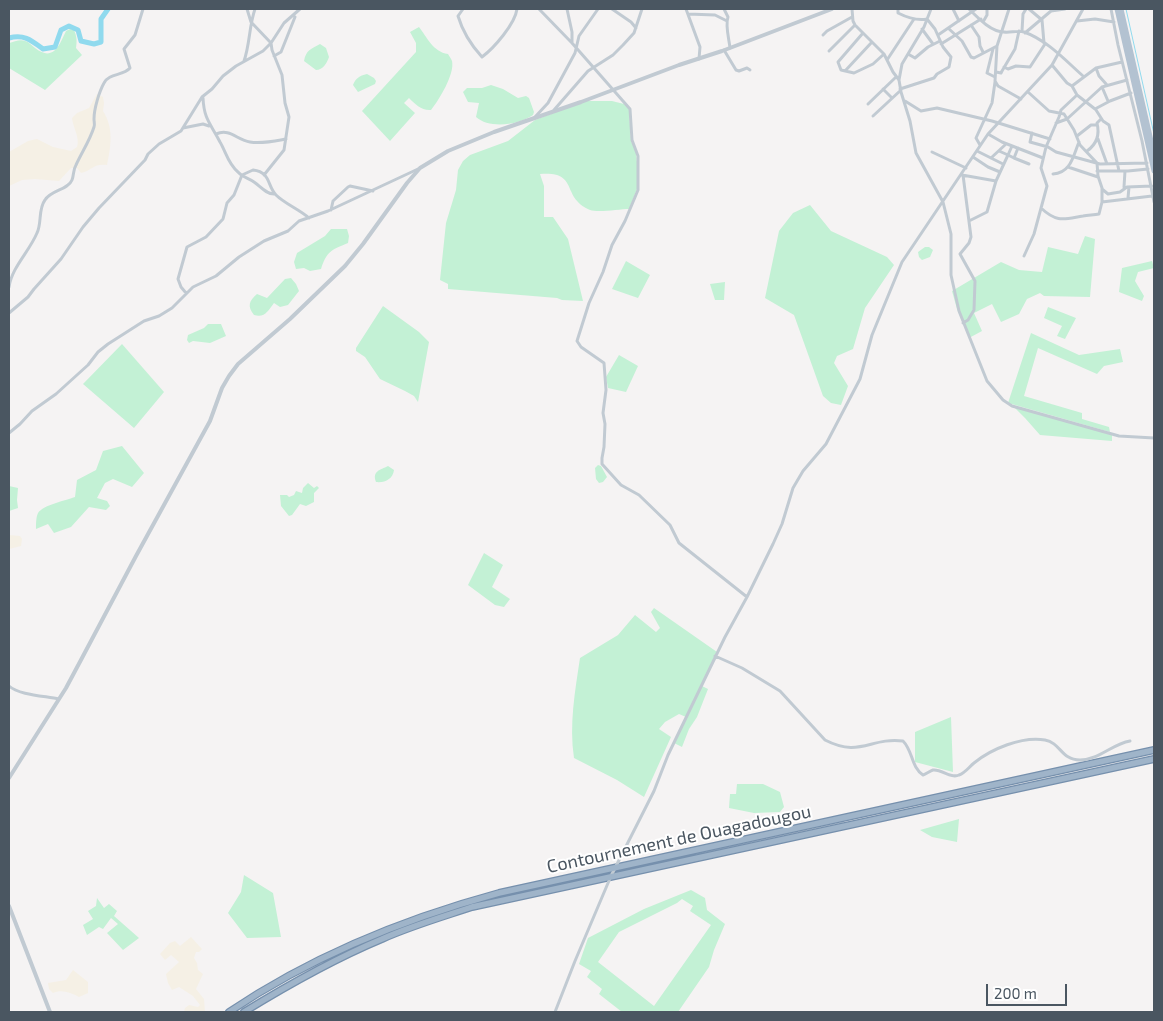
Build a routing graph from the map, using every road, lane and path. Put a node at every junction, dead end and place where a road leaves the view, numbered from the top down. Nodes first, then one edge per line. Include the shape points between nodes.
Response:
1 (143, 9) edge
2 (247, 9) edge
3 (255, 9) edge
4 (300, 9) edge
5 (463, 9) edge
6 (517, 9) edge
7 (539, 9) edge
8 (567, 9) edge
9 (598, 9) edge
10 (612, 9) edge
11 (642, 9) edge
12 (686, 9) edge
13 (724, 9) edge
14 (832, 9) edge
15 (852, 9) edge
16 (898, 9) edge
17 (931, 9) edge
18 (953, 9) edge
19 (969, 9) edge
20 (976, 9) edge
21 (987, 9) edge
22 (1008, 9) edge
23 (1027, 9) edge
24 (1065, 9) edge
25 (1083, 9) edge
26 (1111, 9) edge
27 (1119, 9) edge
28 (1053, 10) edge
29 (972, 13) junction
30 (296, 14) junction
31 (688, 14) junction
32 (852, 17) junction
33 (914, 19) junction
34 (927, 19) junction
35 (1041, 19) junction
36 (982, 20) junction
37 (726, 21) junction
38 (959, 21) junction
39 (1077, 21) junction
40 (251, 22) junction
41 (1114, 22) junction
42 (855, 24) junction
43 (971, 25) junction
44 (636, 28) junction
45 (948, 28) junction
46 (922, 29) junction
47 (1022, 32) junction
48 (863, 33) junction
49 (1002, 33) junction
50 (823, 35) dead end
51 (938, 35) junction
52 (956, 35) junction
53 (572, 42) junction
54 (872, 42) junction
55 (941, 42) junction
56 (271, 43) junction
57 (933, 44) junction
58 (1045, 44) junction
59 (997, 46) junction
60 (576, 47) junction
61 (730, 48) junction
62 (993, 49) junction
63 (724, 50) junction
64 (829, 51) dead end
65 (983, 52) junction
66 (884, 54) junction
67 (908, 54) junction
68 (1058, 54) junction
69 (274, 56) junction
70 (699, 59) junction
71 (887, 60) junction
72 (244, 61) junction
73 (1122, 62) junction
74 (1052, 65) junction
75 (593, 67) junction
76 (1004, 67) junction
77 (1096, 68) junction
78 (750, 70) dead end
79 (844, 71) junction
80 (1083, 76) junction
81 (996, 77) junction
82 (898, 79) junction
83 (1127, 80) junction
84 (1107, 85) junction
85 (1072, 86) junction
86 (1102, 87) junction
87 (883, 89) junction
88 (614, 90) junction
89 (900, 90) junction
90 (1028, 92) junction
91 (1131, 93) junction
92 (1077, 95) junction
93 (202, 97) junction
94 (892, 98) junction
95 (1021, 99) junction
96 (905, 101) junction
97 (1087, 101) junction
98 (1108, 101) junction
99 (868, 104) dead end
100 (1096, 110) junction
101 (554, 111) junction
102 (1061, 112) junction
103 (872, 116) dead end
104 (535, 117) junction
105 (1067, 118) junction
106 (984, 119) junction
107 (1102, 120) junction
108 (998, 123) junction
109 (1056, 123) junction
110 (1098, 125) junction
111 (209, 126) junction
112 (183, 129) junction
113 (1032, 133) junction
114 (216, 134) junction
115 (988, 134) junction
116 (1077, 136) junction
117 (1050, 138) junction
118 (1098, 138) junction
119 (286, 139) junction
120 (1078, 142) junction
121 (1006, 144) junction
122 (980, 145) junction
123 (1012, 146) junction
124 (1046, 147) junction
125 (1018, 148) junction
126 (977, 151) junction
127 (999, 151) junction
128 (1087, 151) junction
129 (932, 152) dead end
130 (1154, 154) edge
131 (1008, 155) junction
132 (973, 157) junction
133 (995, 157) junction
134 (1041, 157) junction
135 (1073, 157) junction
136 (1014, 158) junction
137 (1097, 163) junction
138 (1117, 163) junction
139 (1147, 163) junction
140 (1003, 164) junction
141 (1029, 164) dead end
142 (1107, 164) junction
143 (1068, 167) junction
144 (420, 168) junction
145 (966, 168) junction
146 (1151, 170) edge
147 (1097, 171) junction
148 (1119, 171) junction
149 (1125, 171) junction
150 (1000, 172) junction
151 (1053, 174) dead end
152 (242, 175) junction
153 (264, 175) junction
154 (962, 175) junction
155 (1098, 177) junction
156 (996, 181) junction
157 (1152, 186) junction
158 (1124, 187) junction
159 (1130, 187) junction
160 (1102, 188) junction
161 (374, 191) junction
162 (1116, 193) junction
163 (274, 194) junction
164 (1152, 196) junction
165 (1128, 198) junction
166 (1116, 200) junction
167 (943, 202) junction
168 (1102, 202) junction
169 (1154, 202) edge
170 (1041, 208) junction
171 (331, 210) junction
172 (309, 218) junction
173 (968, 221) junction
174 (1024, 256) dead end
175 (9, 287) edge
176 (186, 293) junction
177 (9, 312) edge
178 (964, 323) junction
179 (9, 433) edge
180 (1154, 438) edge
181 (747, 597) junction
182 (715, 656) junction
183 (9, 686) edge
184 (59, 699) junction
185 (1130, 741) dead end
186 (1154, 750) edge
187 (1154, 759) edge
188 (9, 776) edge
189 (616, 868) junction
190 (611, 876) junction
191 (9, 906) edge
192 (11, 915) edge
193 (50, 1012) edge
194 (229, 1012) edge
195 (244, 1012) edge
196 (556, 1012) edge

1 - 175 street via 135,35 124,49 130,68 105,81 97,100 94,128 72,181 44,200 37,234 12,274
2 - 40 street
3 - 40 street
4 - 30 street
5 - 6 street via 458,16 462,28 482,58 506,32
7 - 53 street
8 - 53 street
9 - 60 street via 585,25
10 - 44 street
11 - 44 street
12 - 31 street
13 - 37 street via 728,17
14 - 61 street
15 - 32 street
16 - 33 street via 899,14
17 - 34 street
18 - 38 street
19 - 29 street
20 - 29 street
21 - 36 street
22 - 49 street
23 - 35 street
23 - 47 street via 1023,14
24 - 28 street
25 - 39 street
26 - 41 street
27 - 130 main road
27 - 146 main road
28 - 35 street
29 - 36 street
29 - 38 street
30 - 56 street via 282,26
30 - 69 street via 281,52
31 - 37 street via 715,14
31 - 70 street via 700,47
32 - 42 street
32 - 50 street
33 - 34 street
33 - 71 street
34 - 46 street
34 - 51 street
35 - 47 street
35 - 58 street
36 - 43 street
36 - 49 street
37 - 61 street
38 - 45 street
39 - 41 street
39 - 68 street
40 - 56 street
40 - 72 street via 250,43
41 - 73 street
42 - 48 street
42 - 64 street
43 - 52 street
43 - 65 street
44 - 75 street via 618,51
45 - 51 street
45 - 52 street
46 - 57 street
46 - 67 street
47 - 49 street
47 - 58 street
47 - 76 street
48 - 54 street
48 - 79 street via 838,62
49 - 59 street
51 - 55 street
52 - 55 street
52 - 65 street via 971,57
53 - 60 street
54 - 66 street
54 - 79 street
55 - 57 street
55 - 89 street via 950,55 947,68 933,79
56 - 69 street
56 - 72 street
57 - 67 street via 915,58
58 - 68 street
58 - 76 street via 1030,67
59 - 62 street
59 - 81 street
60 - 75 street
60 - 104 street via 548,103
61 - 63 street
62 - 65 street
62 - 81 street via 988,73
63 - 70 street
63 - 78 street via 736,70
66 - 71 street
66 - 79 street via 856,72
67 - 82 street
68 - 74 street
68 - 80 street
69 - 119 street via 282,75 289,117
70 - 88 street
71 - 82 street
72 - 93 street
73 - 77 street
73 - 83 street
74 - 85 street
74 - 90 street
75 - 88 street
75 - 101 street
76 - 81 street
77 - 80 street
77 - 84 street
80 - 85 street
81 - 95 street via 998,86
81 - 106 street via 992,103
82 - 87 street
82 - 89 street
83 - 84 street
83 - 91 street
84 - 86 street
85 - 92 street
86 - 97 street
86 - 98 street
87 - 94 street
87 - 99 street
88 - 101 street
88 - 181 street via 630,109 632,140 638,156 638,190 588,302 578,341 581,347 604,363 606,390 602,464 621,485 639,495 670,525 679,543
89 - 94 street
89 - 96 street
90 - 95 street
90 - 102 street via 1049,111
91 - 98 street
91 - 139 street
92 - 97 street
92 - 102 street
93 - 111 street
93 - 112 street
94 - 103 street
95 - 108 street
96 - 106 street via 922,111 937,108
96 - 167 street via 916,153
97 - 100 street
97 - 105 street
98 - 100 street
100 - 107 street
101 - 104 street
102 - 105 street
102 - 109 street
104 - 144 street via 458,147
105 - 109 street
105 - 116 street
106 - 108 street
106 - 122 street via 976,138
107 - 110 street via 1097,122
107 - 138 street via 1109,125
108 - 113 street
108 - 115 street
109 - 117 street
110 - 116 street via 1091,125
110 - 118 street
111 - 112 street via 202,124
111 - 114 street
112 - 177 street via 148,154 83,227 65,255 28,297
113 - 117 street
113 - 124 street via 1030,142
114 - 119 street via 225,132 251,142
114 - 152 street via 225,155
115 - 121 street
115 - 122 street
116 - 120 street
117 - 124 street
118 - 128 street
118 - 142 street
119 - 153 street via 284,150
120 - 128 street
120 - 135 street
121 - 123 street
121 - 127 street
122 - 126 street
123 - 125 street
123 - 131 street
124 - 134 street
124 - 135 street
125 - 134 street
125 - 136 street
126 - 132 street
126 - 133 street
127 - 131 street
127 - 133 street
128 - 137 street
129 - 145 street
131 - 136 street
131 - 140 street
132 - 145 street
132 - 150 street
133 - 140 street
134 - 170 street via 1046,186
135 - 137 street
135 - 143 street
136 - 141 street
137 - 142 street
137 - 147 street
138 - 139 street
138 - 142 street
138 - 148 street
139 - 146 street
140 - 150 street
143 - 151 street
143 - 155 street
144 - 161 street
144 - 184 street via 344,266 229,376 210,421
145 - 154 street
146 - 149 street
146 - 157 street
147 - 148 street
147 - 155 street
148 - 149 street
149 - 158 street
150 - 156 street
152 - 153 street via 253,170
152 - 163 street
152 - 176 street via 227,203 223,219 206,237 187,247 178,279
153 - 163 street
154 - 156 street
154 - 167 street
154 - 173 street
155 - 160 street
156 - 173 street via 986,212
157 - 159 street
157 - 164 street
158 - 159 street
158 - 162 street
159 - 165 street
160 - 162 street via 1106,194
160 - 168 street
161 - 171 street
161 - 171 street via 348,187 333,201
162 - 166 street
163 - 172 street
164 - 165 street
164 - 169 street
165 - 166 street
166 - 168 street
167 - 178 street via 951,234 953,289
167 - 181 street via 902,262 872,335 860,378 826,444 793,488 782,524
168 - 170 street via 1098,214 1065,220 1047,214
170 - 174 street
171 - 172 street
172 - 176 street via 264,241
173 - 178 street via 970,240 960,254 974,279 975,306
176 - 179 street via 172,308 144,321 98,352 88,365
178 - 180 street via 983,373 1009,405 1114,435
181 - 182 street
182 - 185 street via 780,691 825,740 834,745 862,748 888,740 903,741 910,750 913,764 923,775 934,770 960,775 996,748 1018,742 1044,740 1055,744 1067,757 1080,760 1096,757
182 - 189 street
183 - 184 street via 20,692
184 - 188 street
186 - 189 highway, Contournement de Ouagadougou
187 - 190 highway, Contournement de Ouagadougou
189 - 190 street
189 - 194 highway, Contournement de Ouagadougou via 499,893 421,916 309,965
190 - 195 highway, Contournement de Ouagadougou via 472,908 391,935 286,986
190 - 196 street
191 - 192 street
192 - 193 street

